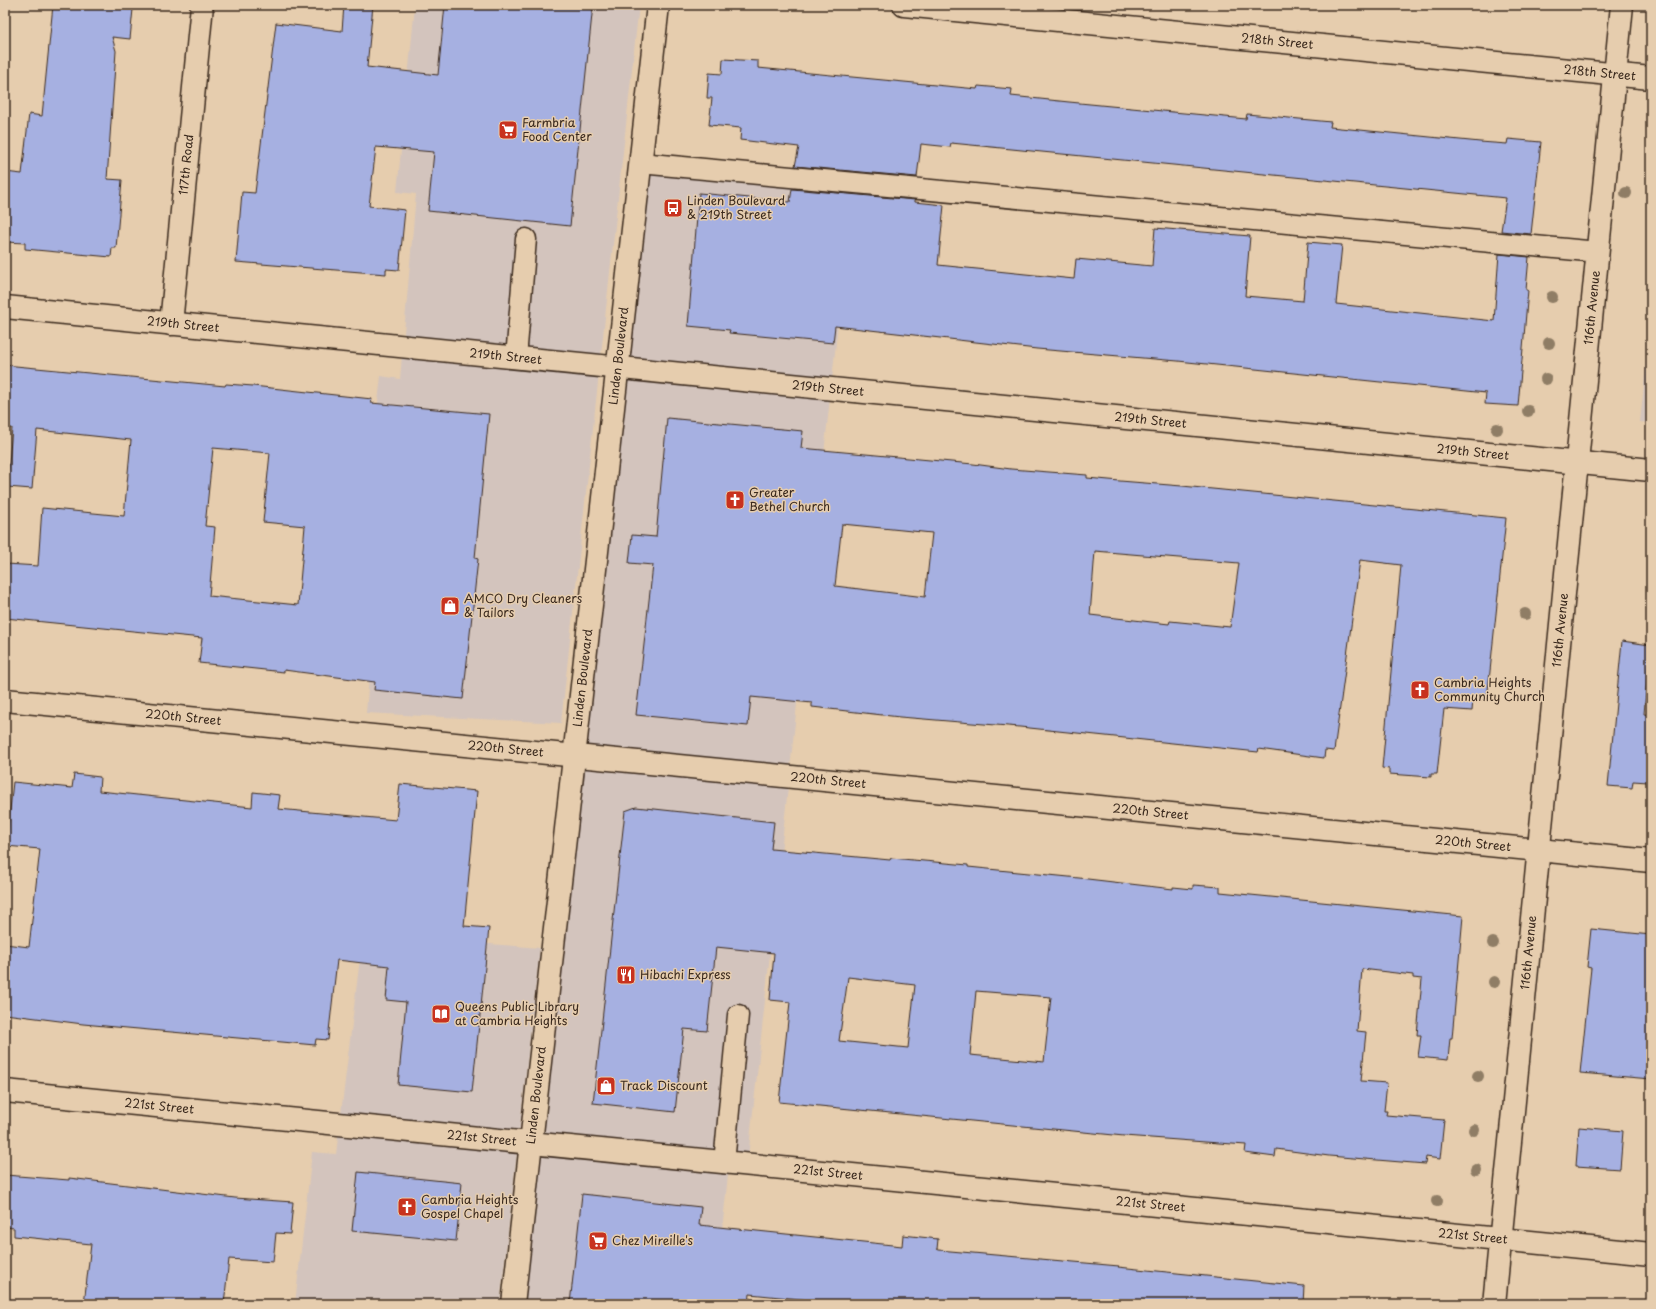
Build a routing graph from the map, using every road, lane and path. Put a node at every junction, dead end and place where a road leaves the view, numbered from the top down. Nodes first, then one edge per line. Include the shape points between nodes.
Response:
1 (202, 5) edge
2 (658, 5) edge
3 (904, 5) edge
4 (1622, 5) edge
5 (1615, 74) junction
6 (1651, 78) edge
7 (640, 163) junction
8 (526, 239) dead end
9 (1598, 252) junction
10 (5, 307) edge
11 (172, 324) junction
12 (516, 358) junction
13 (617, 368) junction
14 (1577, 463) junction
15 (1651, 470) edge
16 (5, 700) edge
17 (574, 756) junction
18 (1539, 850) junction
19 (1651, 861) edge
20 (738, 1015) dead end
21 (5, 1092) edge
22 (531, 1144) junction
23 (724, 1163) junction
24 (1501, 1239) junction
25 (1651, 1254) edge
26 (513, 1304) edge
27 (1494, 1304) edge

1 - 11 street, 117th Road
2 - 7 street, Linden Boulevard
3 - 5 street, 218th Street
4 - 5 street, 116th Avenue
5 - 6 street, 218th Street
5 - 9 street, 116th Avenue
7 - 9 lane
7 - 13 street, Linden Boulevard
8 - 12 lane
9 - 14 street, 116th Avenue
10 - 11 street, 219th Street
11 - 12 street, 219th Street
12 - 13 street, 219th Street
13 - 14 street, 219th Street
13 - 17 street, Linden Boulevard
14 - 15 street, 219th Street
14 - 18 street, 116th Avenue
16 - 17 street, 220th Street
17 - 18 street, 220th Street
17 - 22 street, Linden Boulevard
18 - 19 street, 220th Street
18 - 24 street, 116th Avenue
20 - 23 lane
21 - 22 street, 221st Street
22 - 23 street, 221st Street
22 - 26 street, Linden Boulevard
23 - 24 street, 221st Street
24 - 25 street, 221st Street
24 - 27 street, 116th Avenue

